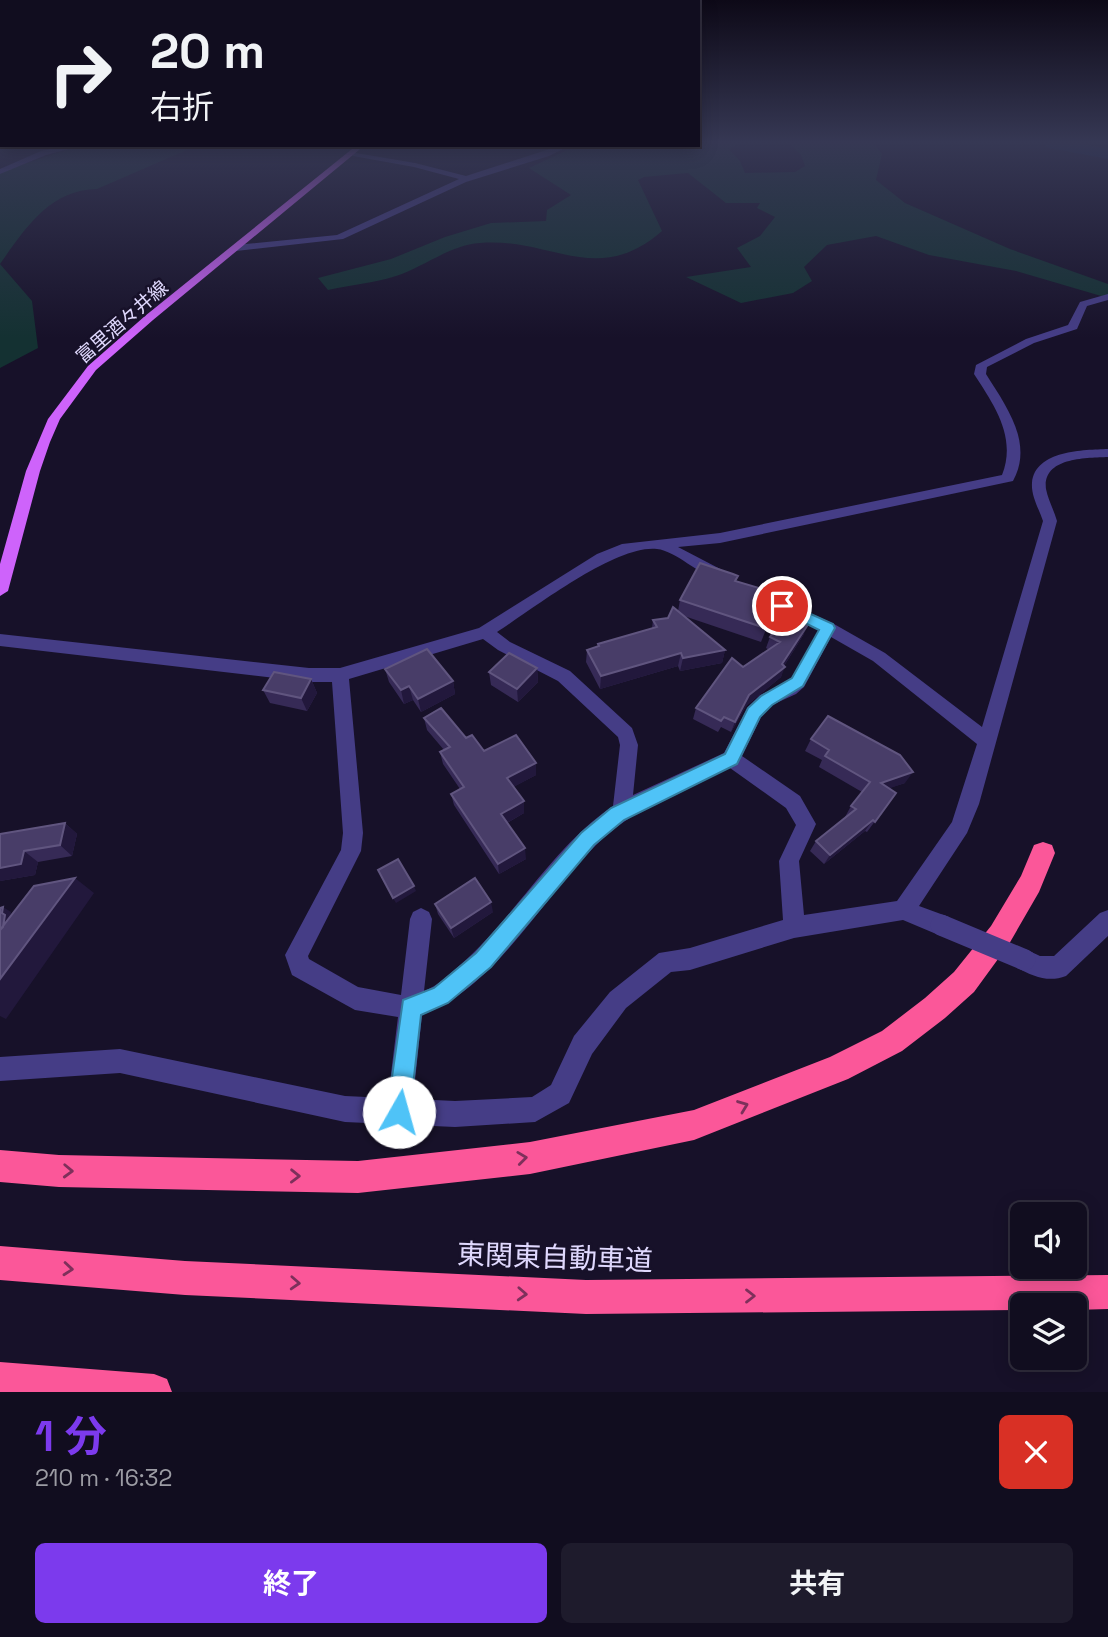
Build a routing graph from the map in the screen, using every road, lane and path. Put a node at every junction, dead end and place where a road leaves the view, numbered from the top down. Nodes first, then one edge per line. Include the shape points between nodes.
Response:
1 (285, 208) edge
2 (404, 208) edge
3 (236, 248) junction
4 (1108, 297) edge
5 (1108, 453) edge
6 (1024, 486) junction
7 (661, 544) junction
8 (0, 591) edge
9 (828, 628) junction
10 (485, 632) junction
11 (0, 640) edge
12 (340, 675) junction
13 (988, 742) junction
14 (731, 759) junction
15 (622, 812) junction
16 (1043, 853) dead end
17 (903, 910) junction
18 (421, 919) dead end
19 (1108, 921) edge
20 (794, 927) junction
21 (411, 1008) junction
22 (0, 1069) edge
23 (399, 1112) junction
24 (0, 1166) edge
25 (0, 1263) edge
26 (1108, 1292) edge
27 (0, 1380) edge
28 (154, 1392) edge

1 - 3 main road, 富里酒々井線
2 - 3 street via 340,237
3 - 8 main road, 富里酒々井線 via 106,353 60,411 33,471
4 - 6 street via 1086,302 1073,327 1030,341 982,365 980,374 1009,421 1014,467
5 - 6 street via 1072,456 1048,466 1039,479
6 - 7 street
6 - 13 street via 1050,521
7 - 9 street
7 - 10 street via 627,547 602,558
9 - 13 street via 879,657
9 - 14 street via 798,682 754,712
10 - 12 street
10 - 15 street via 564,676 626,733 629,745
11 - 12 street
12 - 21 street via 351,851 296,955 300,967 355,998
13 - 17 street via 960,827
14 - 15 street
14 - 20 street via 793,802 806,824 789,861
15 - 21 street via 588,839 483,960 441,996
24 -> 16 highway via 358,1177 530,1158 694,1125 838,1069 892,1041 935,1008 964,982 1000,935
17 - 19 street, bridge via 1039,967 1058,968
17 - 20 street
18 - 21 street
20 - 23 street via 667,961 618,1000 583,1045 560,1094 535,1109
21 - 23 street
22 - 23 street via 120,1061 345,1109
25 -> 26 highway, 東関東自動車道 via 185,1278 586,1297
27 - 28 highway

